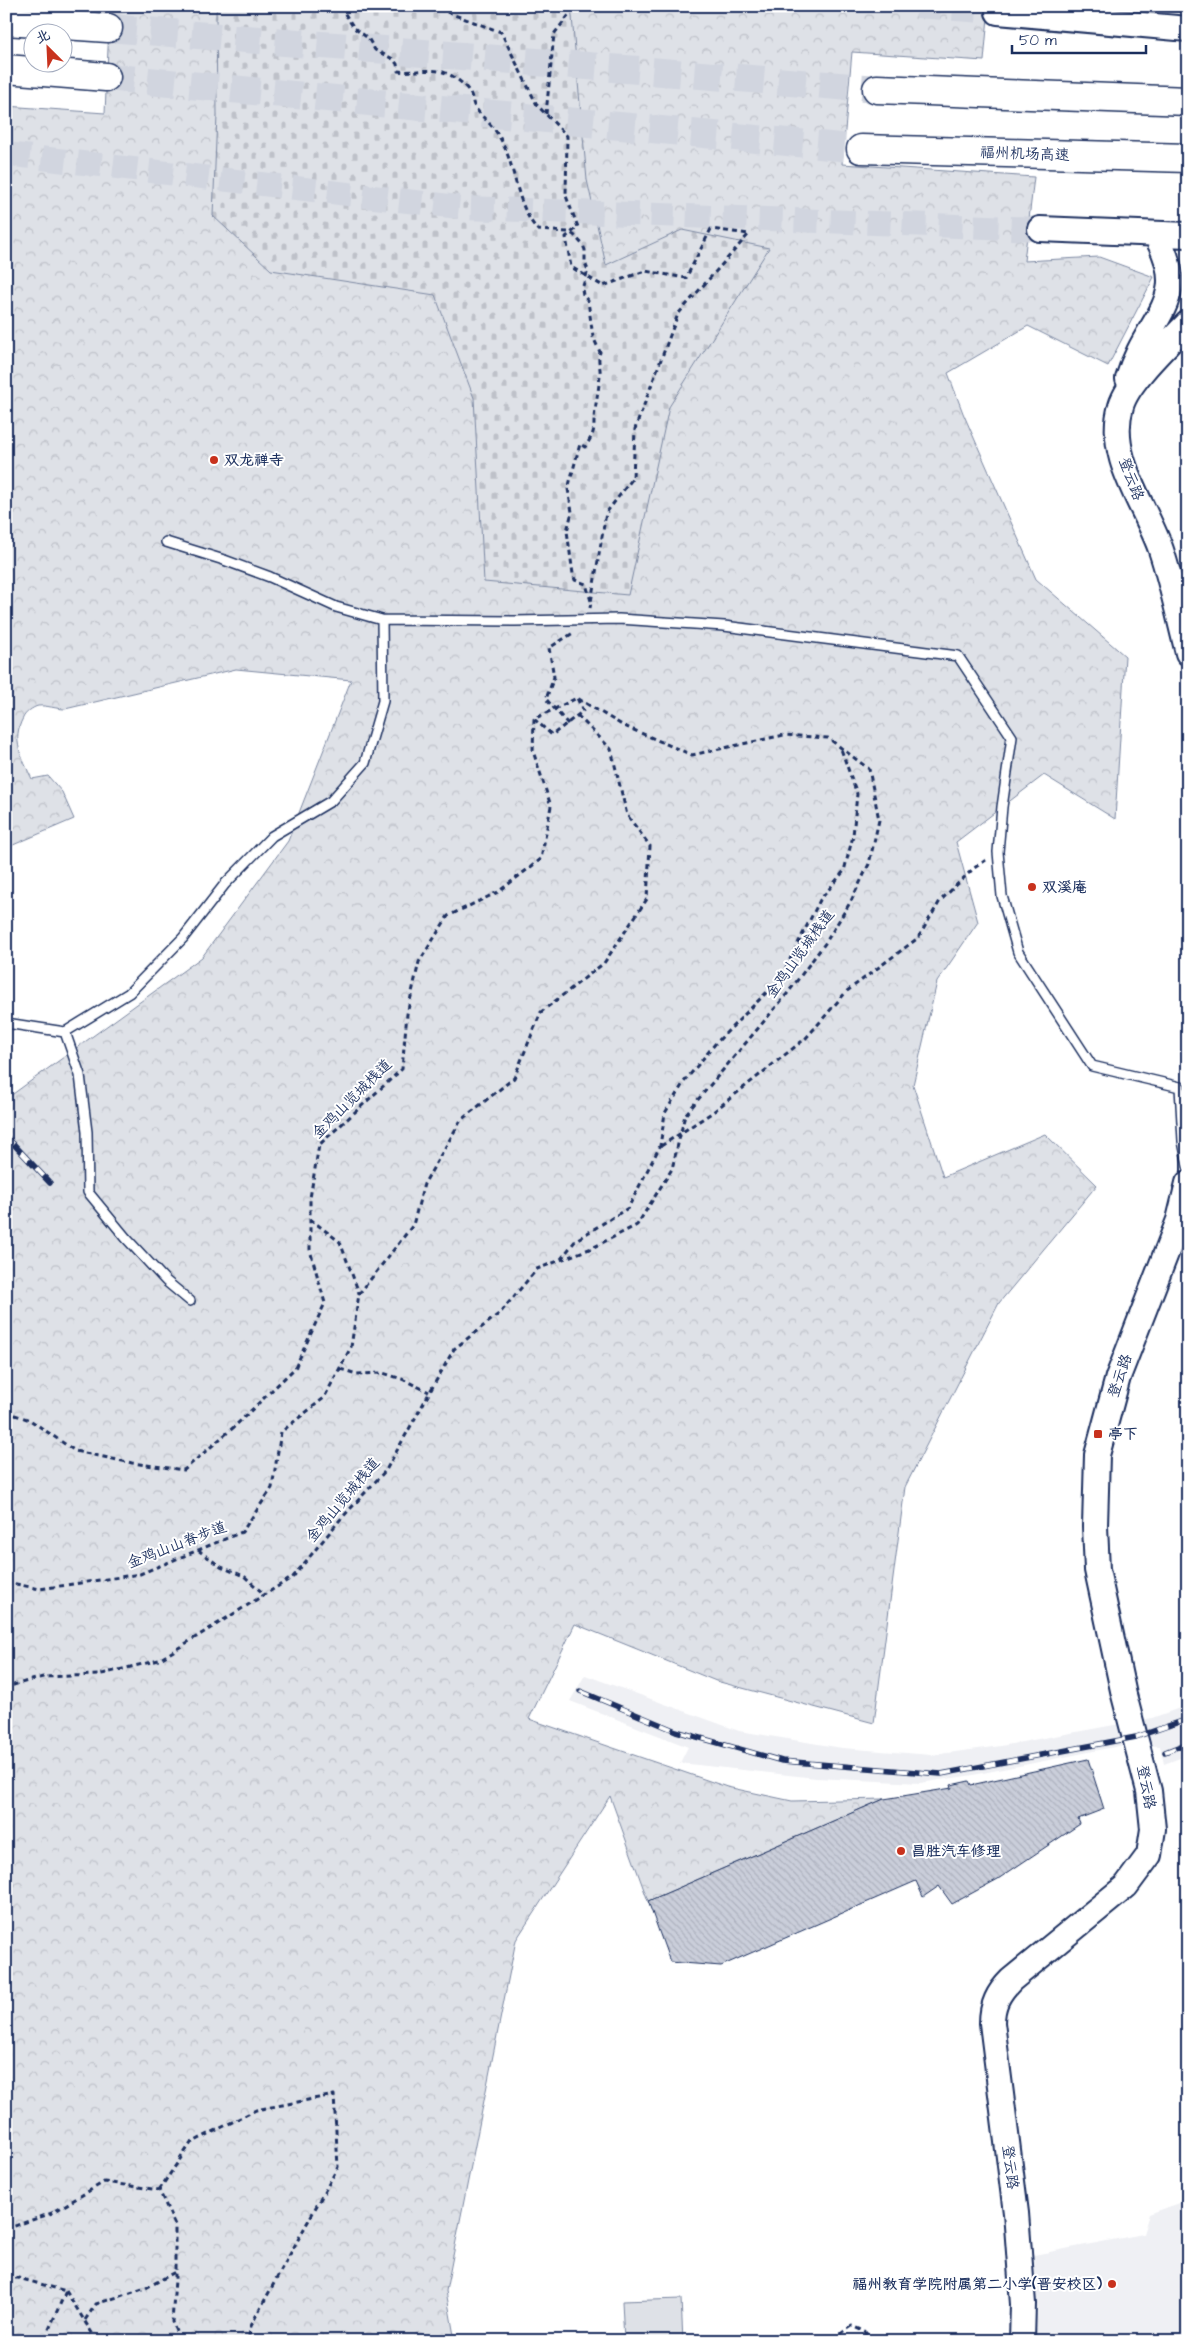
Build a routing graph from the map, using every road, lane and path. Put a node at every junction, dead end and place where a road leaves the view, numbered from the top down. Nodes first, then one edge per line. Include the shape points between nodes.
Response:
1 (340, 6) edge
2 (430, 6) edge
3 (566, 6) edge
4 (998, 12) tunnel mouth
5 (6, 21) edge
6 (108, 28) tunnel mouth
7 (1188, 29) edge
8 (6, 69) edge
9 (106, 77) tunnel mouth
10 (877, 89) tunnel mouth
11 (1188, 101) edge
12 (546, 114) junction
13 (861, 149) tunnel mouth
14 (1188, 158) edge
15 (1040, 229) tunnel mouth
16 (571, 233) junction
17 (1156, 234) junction
18 (1188, 235) edge
19 (586, 276) junction
20 (1188, 309) edge
21 (1188, 323) edge
22 (1128, 377) junction
23 (1121, 404) junction
24 (166, 542) dead end
25 (592, 601) junction
26 (576, 619) junction
27 (382, 620) junction
28 (1188, 653) edge
29 (576, 698) junction
30 (577, 715) junction
31 (534, 719) junction
32 (568, 724) junction
33 (841, 749) junction
34 (998, 852) junction
35 (6, 1023) edge
36 (65, 1032) junction
37 (660, 1146) junction
38 (1188, 1166) edge
39 (1188, 1183) edge
40 (1184, 1215) edge
41 (310, 1219) junction
42 (561, 1259) junction
43 (359, 1294) junction
44 (190, 1301) dead end
45 (340, 1369) junction
46 (429, 1392) junction
47 (6, 1412) edge
48 (198, 1550) junction
49 (6, 1582) edge
50 (265, 1595) junction
51 (6, 1687) edge
52 (159, 2190) junction
53 (6, 2229) edge
54 (175, 2272) junction
55 (6, 2278) edge
56 (66, 2291) junction
57 (85, 2320) junction
58 (48, 2341) edge
59 (97, 2341) edge
60 (180, 2341) edge
61 (248, 2341) edge
62 (836, 2341) edge
63 (872, 2341) edge
64 (1022, 2341) edge

1 - 16 path via 354,28 368,38 375,50 393,59 398,70 438,71 462,83 471,94 475,108 497,132 513,168 530,222 538,230
2 - 12 path via 501,32 537,105
3 - 12 path via 569,15 554,34
4 - 7 street
5 - 6 highway
8 - 9 highway
10 - 11 highway
12 - 16 path via 567,136 566,196 578,227
13 - 14 highway, 福州机场高速
15 - 17 street
16 - 19 path via 585,250
16 - 19 path via 566,237 571,267
17 - 18 street
17 - 22 street via 1178,260 1184,284 1173,308 1141,350
19 - 25 path via 583,295 588,300 593,337 600,352 599,392 594,412 595,432 585,447 580,444 568,489 572,512 567,526 575,580 586,584
19 - 25 path via 602,286 644,271 686,278 711,230 749,234 678,314 635,429 633,478 606,513
20 - 22 street
21 - 23 street, 登云路 via 1138,378
22 - 23 street
23 - 28 street, 登云路 via 1118,430 1121,456 1160,546
24 - 27 lane via 270,577 336,607
25 - 26 path via 590,608
26 - 27 lane
26 - 32 path via 575,632 549,648 554,677 546,700
26 - 34 lane via 619,618 724,626 958,656 1012,737
27 - 36 lane via 383,701 365,763 331,801 272,836 225,884 183,938 129,993
29 - 30 path via 584,711
29 - 31 path, bridge
29 - 33 path, 金鸡山览城栈道, bridge via 622,725 692,754 784,735 828,738
30 - 32 path
30 - 43 path, 金鸡山山脊步道 via 611,749 627,815 650,846 646,899 604,963 541,1012 514,1078 461,1120 424,1184 413,1225
31 - 32 path via 552,735
31 - 41 path, 金鸡山览城栈道, bridge via 533,751 552,806 541,859 498,892 448,916 419,962 407,1014 402,1070 319,1145 310,1198
33 - 37 path via 857,794 853,836 844,871 820,900 780,979 715,1044 684,1082 665,1113
33 - 42 path, 金鸡山览城栈道, bridge via 869,769 879,820 868,864 851,901 826,942 787,994 685,1115 672,1169 637,1225 592,1248
34 - 37 path via 974,868 940,901 918,938 847,991 806,1038 713,1112
34 - 38 lane via 1002,896 1018,952 1092,1066 1180,1086 1182,1141
35 - 36 lane
36 - 44 lane via 80,1075 87,1132 88,1192 166,1281
37 - 42 path via 628,1208 576,1240
39 - 40 street, 登云路
40 - 64 street, 登云路 via 1118,1377 1097,1455 1094,1526 1097,1570 1149,1791 1153,1828 1149,1855 1126,1886 1011,1980 992,2010 1016,2213 1023,2304
41 - 43 path via 340,1242
41 - 47 path, 金鸡山览城栈道, bridge via 310,1250 325,1303 295,1368 184,1470 75,1451 30,1420
42 - 46 path, 金鸡山览城栈道, bridge via 537,1268 500,1313 454,1349
43 - 45 path, 金鸡山山脊步道 via 351,1347
45 - 46 path via 357,1374 383,1373
45 - 48 path, 金鸡山山脊步道 via 324,1398 281,1432 272,1488 242,1532
46 - 50 path, 金鸡山览城栈道, bridge via 386,1470 339,1520 294,1577
48 - 49 path, 金鸡山山脊步道 via 140,1574 40,1589
48 - 50 path via 221,1567 244,1576
50 - 51 path, 金鸡山览城栈道, bridge via 159,1660 98,1675 43,1677
52 - 53 path, bridge via 104,2182 52,2213
52 - 54 path, bridge via 174,2225
52 - 61 path via 191,2143 256,2110 334,2095 338,2167 256,2316
54 - 57 path via 146,2288 96,2304
54 - 60 path, bridge via 172,2322
55 - 56 path via 18,2278
56 - 57 path
56 - 58 path via 46,2336
57 - 59 path
62 - 63 path via 852,2326 865,2332

